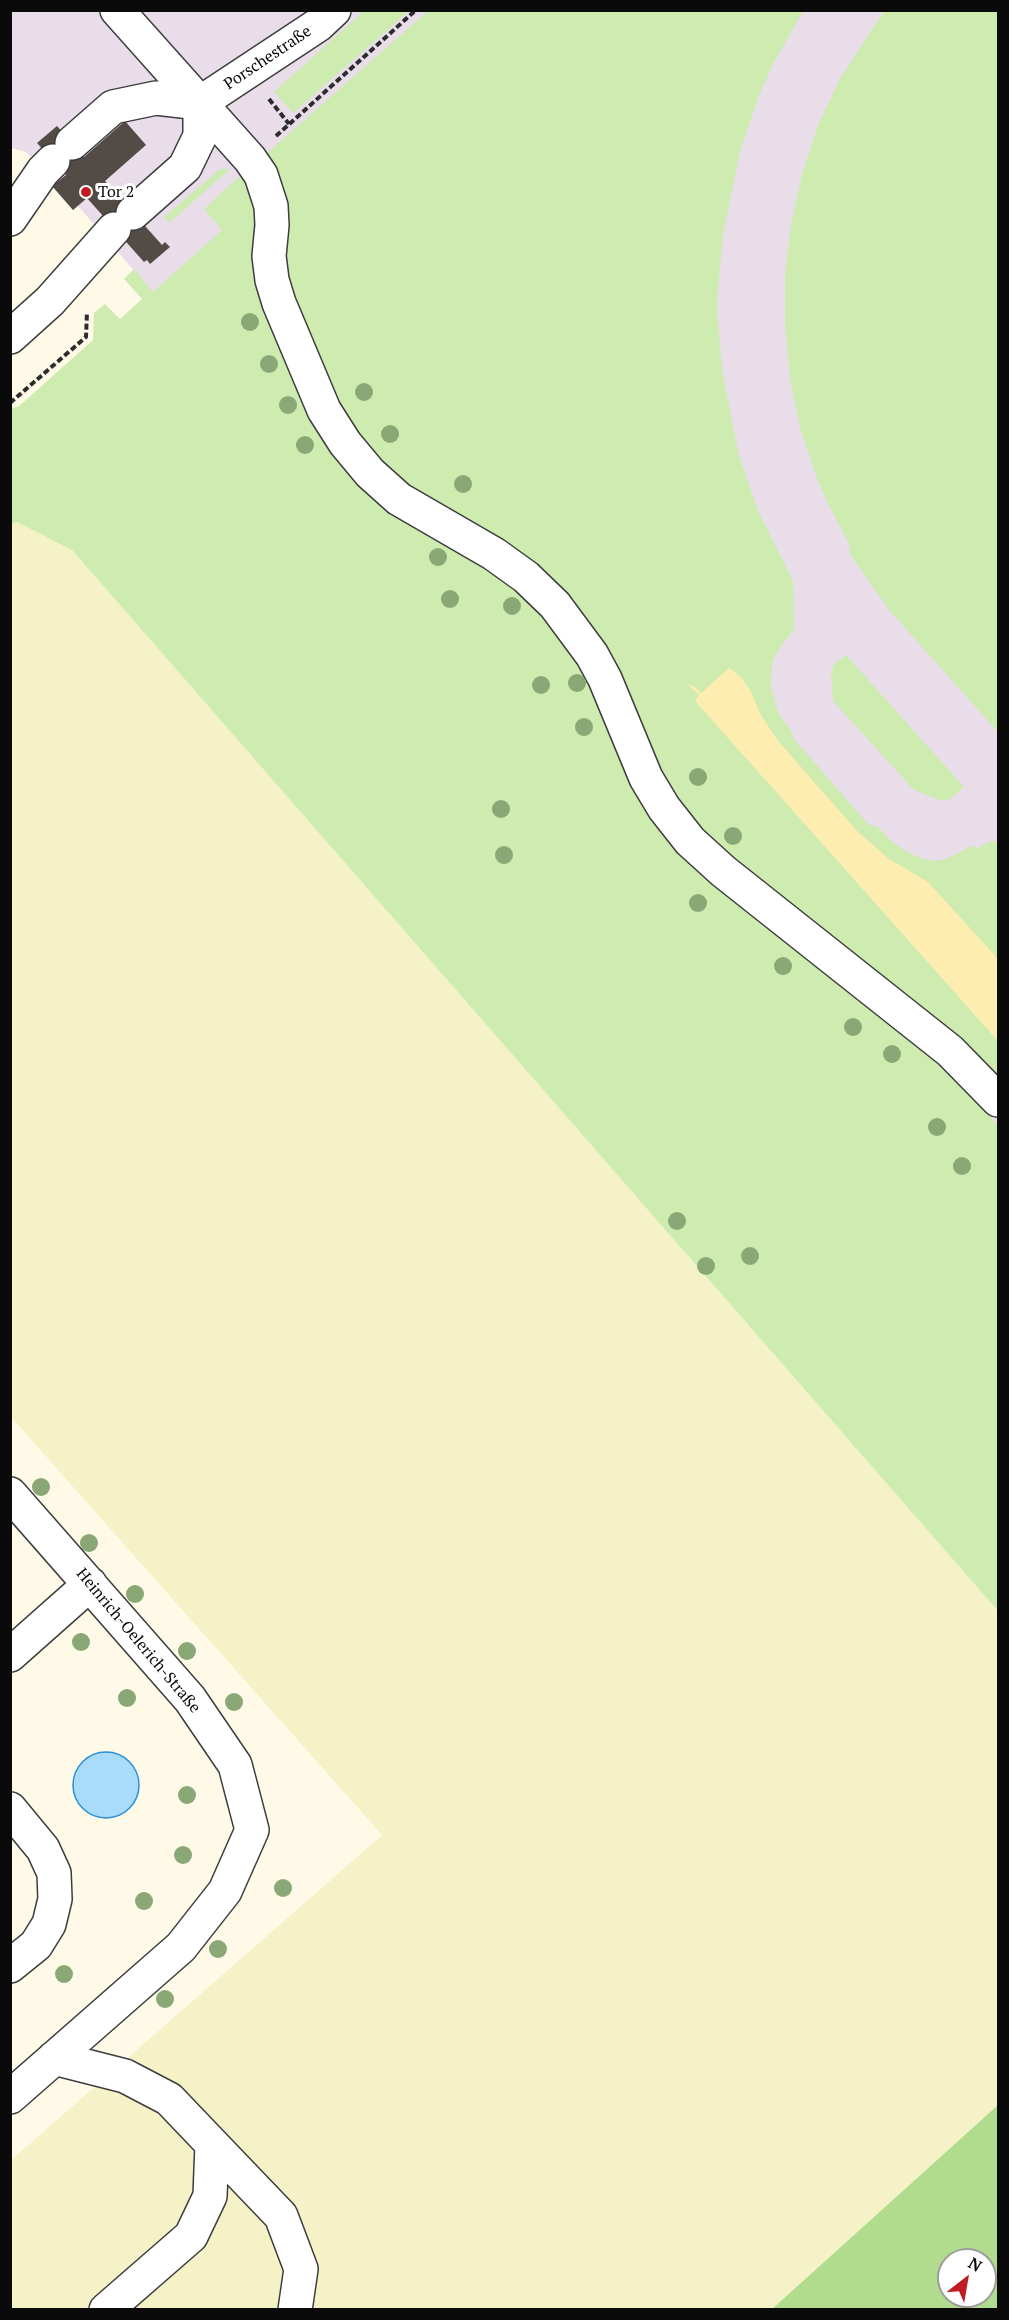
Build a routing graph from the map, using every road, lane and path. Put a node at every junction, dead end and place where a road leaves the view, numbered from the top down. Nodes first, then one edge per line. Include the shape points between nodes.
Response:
1 (117, 10) edge
2 (334, 10) edge
3 (416, 10) edge
4 (200, 103) junction
5 (250, 159) junction
6 (10, 219) edge
7 (87, 310) dead end
8 (10, 337) edge
9 (10, 403) edge
10 (999, 1100) edge
11 (10, 1494) edge
12 (90, 1584) junction
13 (10, 1655) edge
14 (10, 1809) edge
15 (10, 1966) edge
16 (54, 2058) junction
17 (12, 2092) edge
18 (212, 2144) junction
19 (106, 2310) edge
20 (295, 2310) edge

1 - 4 street
2 - 4 street, Porschestraße via 310,31
3 - 5 path
4 - 5 street
4 - 6 street via 156,98 113,107 43,171
4 - 8 street via 200,136 185,167 123,221 50,301
5 - 10 street via 261,175 271,206 269,256 279,303 324,410 345,443 399,499 494,554 555,605 592,655 646,778 690,841 950,1051
7 - 9 path via 86,337
11 - 12 street, Heinrich-Oelerich-Straße
12 - 13 street
12 - 16 street, Heinrich-Oelerich-Straße via 190,1699 235,1765 252,1830 225,1891 181,1947
14 - 15 street via 42,1849 54,1873 55,1899 49,1924 36,1945
16 - 17 street, Heinrich-Oelerich-Straße
16 - 18 street via 125,2076 169,2099
18 - 19 street via 210,2196 190,2236
18 - 20 street via 281,2216 301,2270

